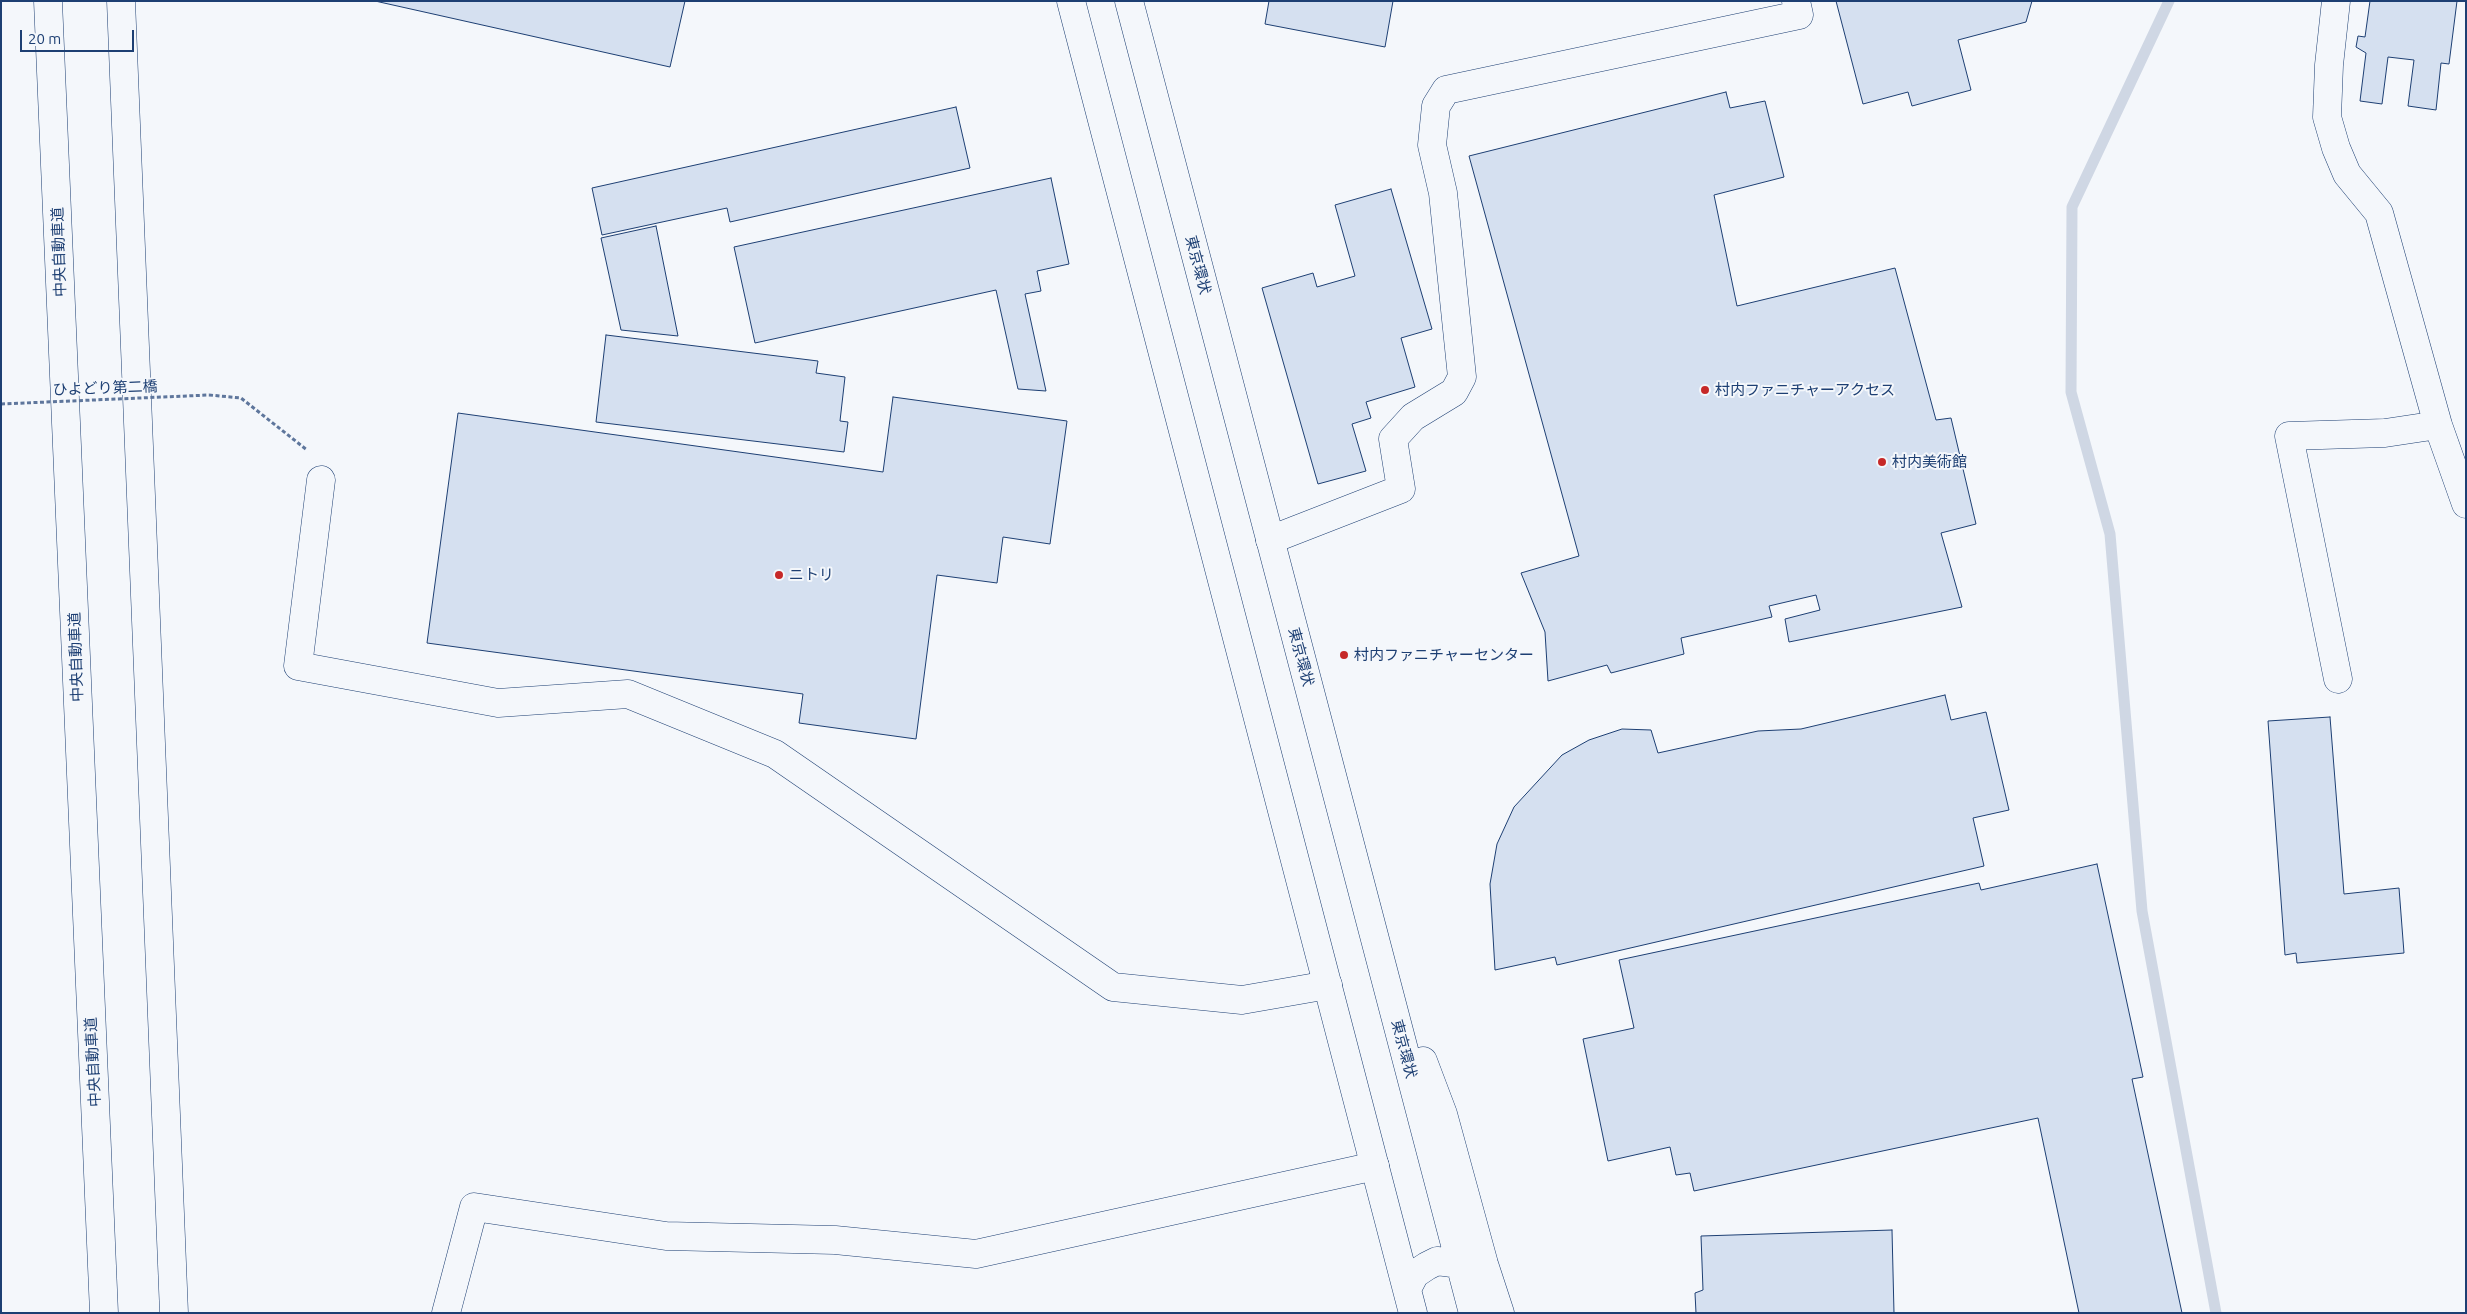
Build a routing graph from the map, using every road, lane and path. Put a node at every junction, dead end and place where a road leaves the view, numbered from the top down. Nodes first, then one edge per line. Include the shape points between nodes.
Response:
1 (48, 1) edge
2 (121, 1) edge
3 (1070, 1) edge
4 (1129, 1) edge
5 (1796, 1) edge
6 (2336, 1) edge
7 (1, 404) edge
8 (2438, 425) junction
9 (321, 480) joint
10 (2466, 504) edge
11 (1270, 540) junction
12 (2338, 679) dead end
13 (1367, 910) junction
14 (1328, 984) junction
15 (1375, 1166) junction
16 (1460, 1264) junction
17 (1410, 1301) edge
18 (104, 1313) edge
19 (174, 1313) edge
20 (446, 1313) edge
21 (1473, 1313) edge
22 (1500, 1313) edge

1 - 18 main road, 中央自動車道
2 - 19 main road
3 - 14 main road
4 - 11 main road, 東京環状
5 - 11 main road via 1799,15 1446,90 1436,106 1432,146 1444,193 1462,377 1454,392 1413,417 1393,439 1401,490
6 - 8 main road via 2327,117 2347,174 2379,213
7 - 9 path, ひよどり第二橋, bridge via 209,395 241,398 317,458
8 - 10 main road
8 - 12 main road via 2385,433 2289,436
9 - 14 main road via 298,666 498,703 628,694 775,754 1113,988 1242,1000
11 - 13 main road, 東京環状
13 - 16 main road, 東京環状
13 - 22 main road via 1443,1114
14 - 15 main road
15 - 17 main road
15 - 20 main road via 976,1254 835,1240 666,1236 474,1207
16 - 17 main road via 1438,1261 1415,1274
16 - 21 main road, 東京環状

